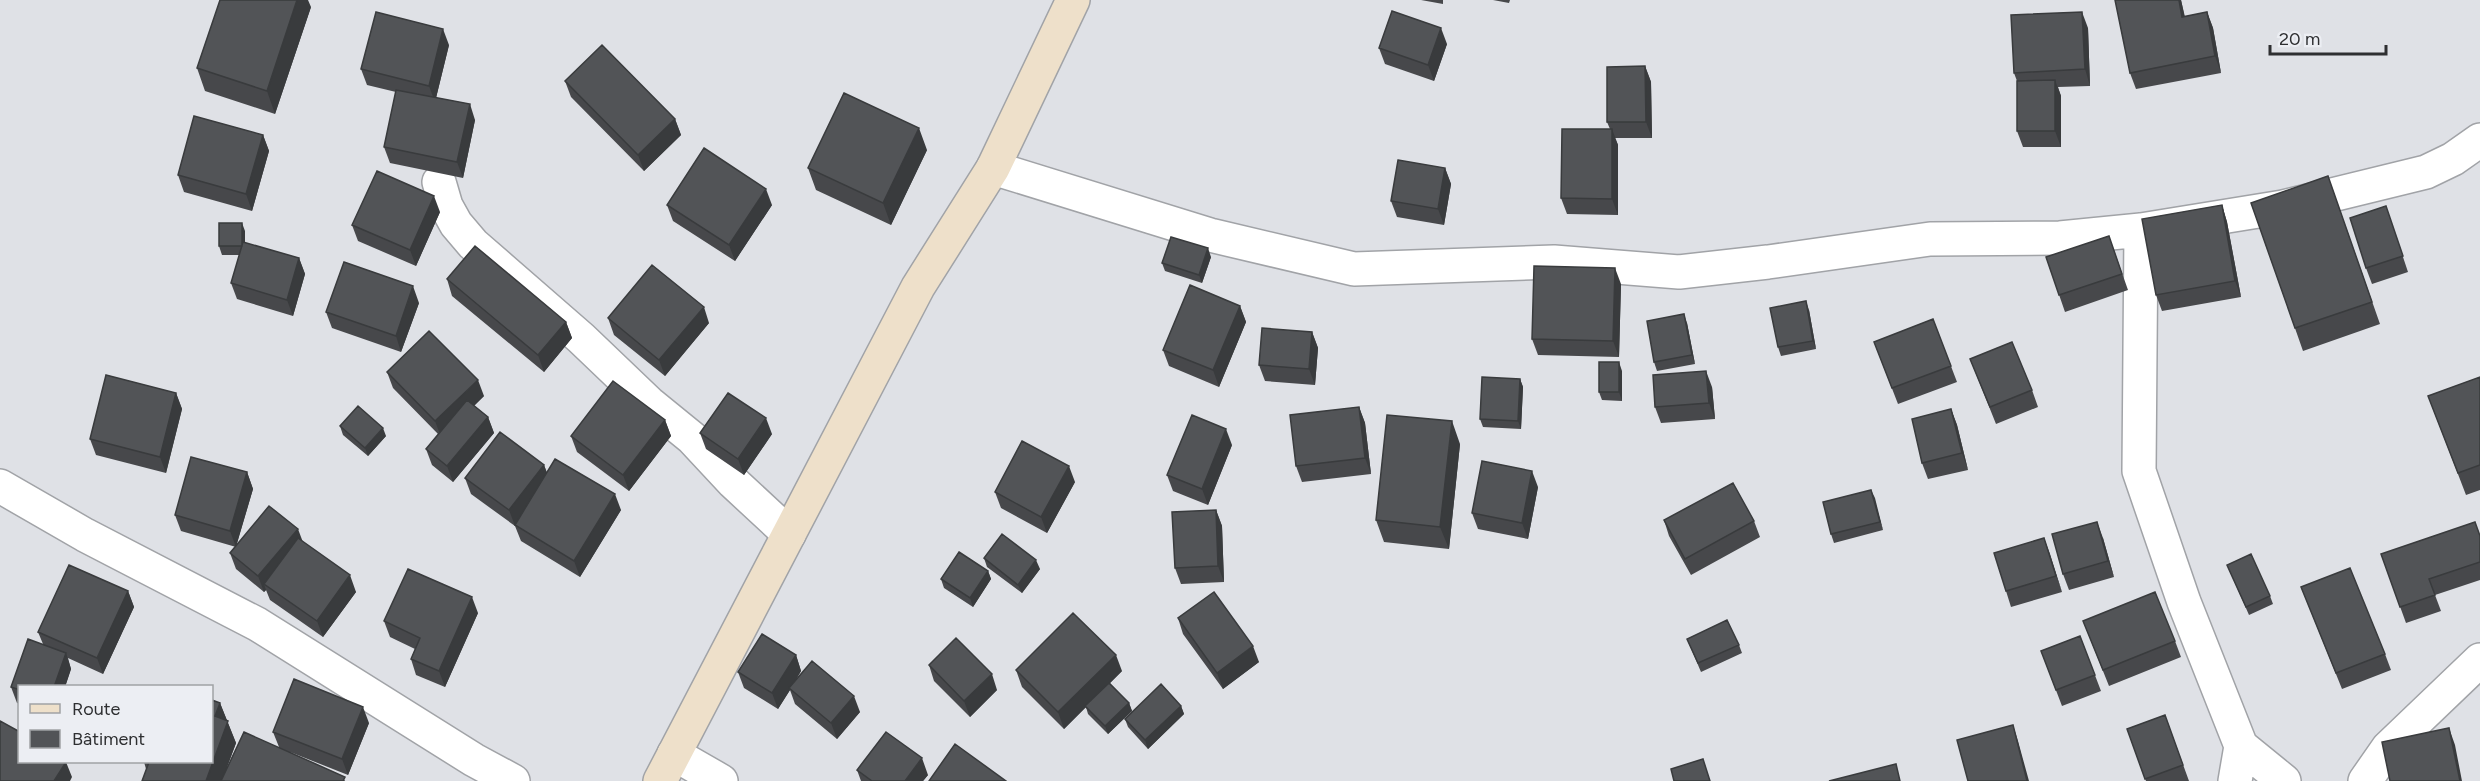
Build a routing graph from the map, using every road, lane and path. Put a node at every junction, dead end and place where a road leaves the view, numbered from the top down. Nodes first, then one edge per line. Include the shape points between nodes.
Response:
1 (1073, 0) edge
2 (2480, 140) edge
3 (993, 168) junction
4 (439, 182) dead end
5 (2141, 230) junction
6 (0, 486) edge
7 (789, 534) junction
8 (2480, 660) edge
9 (2241, 746) junction
10 (667, 767) edge
11 (513, 781) edge
12 (721, 781) edge
13 (2235, 781) edge
14 (2284, 781) edge
15 (2365, 781) edge

1 - 3 street
2 - 5 street via 2426,172 2283,207
3 - 5 street via 1210,235 1354,269 1554,262 1679,272 1930,239 2060,238
3 - 7 street via 918,287
4 - 7 street via 446,206 473,244 692,438
5 - 9 street via 2139,471 2184,602
6 - 11 street via 257,624
7 - 10 street
8 - 15 street via 2388,748
9 - 13 street
9 - 14 street
10 - 12 street

